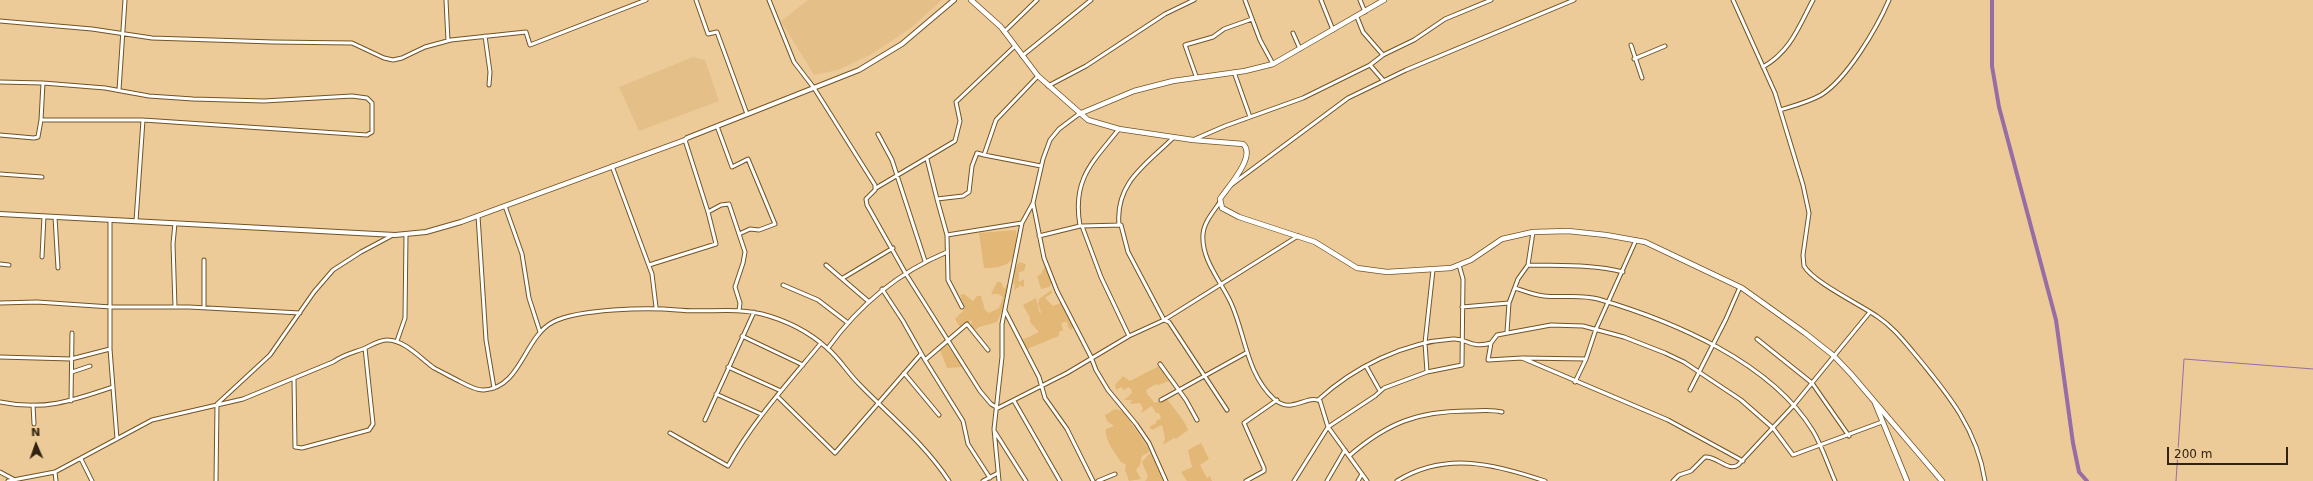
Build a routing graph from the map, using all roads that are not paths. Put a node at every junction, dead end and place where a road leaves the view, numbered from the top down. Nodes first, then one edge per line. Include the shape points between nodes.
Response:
1 (124, 0) edge
2 (446, 0) edge
3 (646, 0) edge
4 (696, 0) edge
5 (769, 0) edge
6 (954, 0) edge
7 (971, 0) edge
8 (1037, 0) edge
9 (1091, 0) edge
10 (1194, 0) edge
11 (1245, 0) edge
12 (1321, 0) edge
13 (1360, 0) edge
14 (1384, 0) edge
15 (1491, 0) edge
16 (1574, 0) edge
17 (1733, 0) edge
18 (1814, 0) edge
19 (1889, 0) edge
20 (1365, 12) junction
21 (1357, 17) junction
22 (1252, 19) junction
23 (0, 21) edge
24 (1333, 30) junction
25 (1004, 32) junction
26 (1294, 33) dead end
27 (124, 35) junction
28 (485, 36) junction
29 (448, 41) junction
30 (1631, 45) dead end
31 (1015, 46) junction
32 (1665, 46) dead end
33 (1300, 49) junction
34 (1383, 55) junction
35 (1022, 56) junction
36 (1634, 59) junction
37 (1272, 64) junction
38 (1370, 65) junction
39 (1763, 67) junction
40 (1234, 72) junction
41 (1038, 76) junction
42 (1196, 76) junction
43 (1642, 78) dead end
44 (1382, 80) junction
45 (0, 82) edge
46 (43, 83) junction
47 (489, 85) dead end
48 (1048, 86) junction
49 (814, 88) junction
50 (119, 90) junction
51 (1780, 110) junction
52 (747, 114) junction
53 (1079, 114) junction
54 (1250, 117) junction
55 (41, 120) junction
56 (143, 120) junction
57 (716, 126) junction
58 (1119, 129) junction
59 (878, 134) dead end
60 (0, 135) edge
61 (1174, 137) junction
62 (685, 140) junction
63 (1193, 140) junction
64 (984, 155) junction
65 (927, 159) junction
66 (612, 166) junction
67 (1041, 166) junction
68 (0, 174) edge
69 (896, 176) junction
70 (42, 177) dead end
71 (1230, 186) junction
72 (876, 188) junction
73 (937, 199) junction
74 (1220, 202) junction
75 (1033, 203) junction
76 (505, 206) junction
77 (708, 212) junction
78 (0, 214) edge
79 (44, 216) junction
80 (478, 216) junction
81 (55, 217) junction
82 (110, 220) junction
83 (136, 222) junction
84 (175, 223) junction
85 (1022, 223) junction
86 (1119, 225) junction
87 (1081, 226) junction
88 (1533, 232) junction
89 (406, 234) junction
90 (740, 234) junction
91 (395, 235) junction
92 (947, 235) junction
93 (1039, 236) junction
94 (1299, 236) junction
95 (1636, 240) junction
96 (893, 248) junction
97 (947, 252) junction
98 (42, 256) dead end
99 (204, 260) dead end
100 (925, 261) junction
101 (0, 264) edge
102 (9, 265) dead end
103 (649, 265) junction
104 (826, 265) dead end
105 (1460, 265) junction
106 (1528, 265) junction
107 (58, 268) dead end
108 (1433, 270) junction
109 (1623, 272) junction
110 (906, 274) junction
111 (843, 278) junction
112 (1220, 283) junction
113 (783, 284) dead end
114 (1740, 287) junction
115 (1515, 288) junction
116 (882, 289) junction
117 (868, 301) junction
118 (0, 303) edge
119 (1509, 303) junction
120 (1609, 303) junction
121 (111, 307) junction
122 (175, 307) junction
123 (656, 307) junction
124 (962, 307) dead end
125 (1462, 307) junction
126 (204, 308) junction
127 (1004, 310) junction
128 (739, 311) junction
129 (754, 312) junction
130 (1870, 312) junction
131 (300, 313) junction
132 (1164, 320) junction
133 (848, 323) junction
134 (1596, 329) junction
135 (540, 332) junction
136 (1507, 332) junction
137 (72, 333) dead end
138 (742, 336) junction
139 (1129, 336) junction
140 (1461, 338) junction
141 (1757, 339) dead end
142 (948, 340) junction
143 (397, 341) junction
144 (821, 343) junction
145 (1491, 343) junction
146 (1425, 344) junction
147 (1712, 344) junction
148 (365, 348) junction
149 (828, 348) junction
150 (110, 350) junction
151 (988, 350) dead end
152 (1246, 353) junction
153 (921, 354) junction
154 (1834, 356) junction
155 (0, 357) edge
156 (1091, 357) junction
157 (1522, 358) junction
158 (72, 359) junction
159 (1586, 359) junction
160 (925, 360) junction
161 (1160, 364) dead end
162 (803, 365) junction
163 (90, 366) dead end
164 (1366, 366) junction
165 (728, 367) junction
166 (72, 372) junction
167 (1427, 372) junction
168 (904, 373) junction
169 (1699, 374) junction
170 (1205, 375) junction
171 (294, 379) junction
172 (1575, 382) junction
173 (1812, 383) junction
174 (1041, 386) junction
175 (113, 387) junction
176 (494, 388) junction
177 (1178, 389) junction
178 (1690, 390) dead end
179 (781, 391) junction
180 (1380, 391) junction
181 (716, 394) junction
182 (777, 396) junction
183 (1161, 400) dead end
184 (1277, 400) junction
185 (1318, 400) junction
186 (1014, 401) junction
187 (1874, 401) junction
188 (0, 402) edge
189 (72, 402) junction
190 (878, 403) junction
191 (217, 404) junction
192 (33, 405) junction
193 (1794, 405) junction
194 (998, 408) junction
195 (1227, 410) dead end
196 (1502, 412) dead end
197 (761, 414) junction
198 (939, 414) dead end
199 (705, 420) dead end
200 (1197, 420) dead end
201 (1882, 422) junction
202 (34, 424) dead end
203 (1328, 427) junction
204 (1773, 428) junction
205 (995, 432) junction
206 (670, 433) dead end
207 (1849, 436) junction
208 (117, 439) junction
209 (1820, 447) junction
210 (1345, 450) junction
211 (1349, 456) junction
212 (81, 459) junction
213 (1743, 461) junction
214 (0, 472) edge
215 (55, 472) junction
216 (998, 473) junction
217 (1115, 474) dead end
218 (1362, 474) junction
219 (990, 478) junction
220 (17, 480) edge
221 (24, 480) edge
222 (8, 481) edge
223 (56, 481) edge
224 (92, 481) edge
225 (216, 481) edge
226 (949, 481) edge
227 (983, 481) edge
228 (998, 481) edge
229 (1026, 481) edge
230 (1060, 481) edge
231 (1093, 481) edge
232 (1098, 481) edge
233 (1166, 481) edge
234 (1246, 481) edge
235 (1294, 481) edge
236 (1327, 481) edge
237 (1358, 481) edge
238 (1368, 481) edge
239 (1397, 481) edge
240 (1545, 481) edge
241 (1673, 481) edge
242 (1835, 481) edge
243 (1907, 481) edge
244 (1942, 481) edge
245 (1986, 481) edge

1 - 27 street
2 - 29 street
3 - 28 street via 530,45 526,32
4 - 52 street via 708,34 717,32
5 - 49 street via 794,62
6 - 49 street via 902,44 859,70
7 - 25 main road via 995,20
8 - 25 street
9 - 35 street
10 - 48 street via 1165,14 1086,66
11 - 22 street
12 - 24 street
13 - 20 street
14 - 20 main road
15 - 34 street via 1445,19 1414,40
16 - 44 street
17 - 39 street
18 - 39 street via 1786,49 1774,61
19 - 51 street via 1857,56 1832,86 1816,98
20 - 21 main road
21 - 24 main road
21 - 34 street via 1364,32
22 - 37 street
22 - 42 street via 1224,29 1213,37 1185,46
23 - 27 street via 92,29
24 - 33 main road
25 - 31 main road
26 - 33 street
27 - 29 street via 265,42 352,43 393,60
27 - 50 street
28 - 29 street
28 - 47 street via 490,72
30 - 36 street
31 - 35 main road
31 - 65 street via 956,102 960,121 957,138 953,144
32 - 36 street
33 - 37 main road
34 - 38 street
35 - 41 main road
36 - 43 street
37 - 40 main road
38 - 44 street
38 - 54 street via 1303,98
39 - 51 street
40 - 42 main road
40 - 54 street
41 - 48 main road
41 - 64 street via 996,120
42 - 53 main road via 1134,91
44 - 71 street via 1336,105 1306,131
45 - 46 street
46 - 50 street
46 - 55 street
48 - 53 main road
49 - 52 street
49 - 72 street
50 - 56 street via 149,96 264,101 352,96 367,98 372,103 372,132 367,135
51 - 130 street via 1809,213 1803,254 1804,266 1818,279
52 - 57 street
53 - 58 main road via 1095,124
53 - 67 street via 1054,135 1046,148
54 - 63 street
55 - 56 street
55 - 60 street via 37,138
56 - 83 street
57 - 62 street
57 - 90 street via 732,167 748,159 775,224 759,230 750,229
58 - 61 main road
58 - 87 street via 1082,179 1079,198
59 - 69 street via 885,145
61 - 63 main road
61 - 86 street via 1126,184 1118,208
62 - 66 street
62 - 77 street
63 - 71 main road via 1238,142 1246,147 1246,160
64 - 67 street
64 - 73 street via 977,153 972,166 969,192 963,196
65 - 69 street
65 - 73 street
66 - 76 street
66 - 103 street
67 - 75 street
68 - 70 street
69 - 72 street
69 - 100 street
71 - 74 main road
72 - 96 street via 866,199 866,203
73 - 92 street
74 - 94 main road via 1222,208 1239,217
74 - 112 street via 1203,233 1208,259
75 - 85 street
75 - 93 street
76 - 80 street
76 - 135 street via 522,254 529,298
77 - 90 street via 729,204
77 - 103 street via 716,244
78 - 79 street
79 - 81 street
79 - 98 street
80 - 89 street via 439,229
80 - 176 street via 486,340
81 - 82 street
81 - 107 street
82 - 83 street
82 - 121 street
83 - 84 street
84 - 91 street
84 - 122 street
85 - 92 street
85 - 127 street
86 - 87 street
86 - 132 street via 1123,227 1128,252
87 - 93 street
87 - 139 street via 1100,277
88 - 95 main road via 1568,231
88 - 105 main road via 1502,239
88 - 106 street
89 - 91 street
89 - 143 street via 405,318
90 - 128 street via 745,252 735,287 740,303
91 - 131 street via 333,270 322,281
92 - 97 street
93 - 156 street via 1044,258 1057,291
94 - 108 main road via 1326,247 1357,268 1387,272
94 - 112 street
95 - 109 street
95 - 114 main road via 1661,249
96 - 110 street
96 - 111 street
97 - 100 street
97 - 124 street via 948,280
99 - 126 street
100 - 110 street
101 - 102 street
103 - 123 street
104 - 111 street
105 - 108 main road
105 - 125 street via 1463,279
106 - 109 street via 1581,266
106 - 115 street
108 - 146 street
109 - 120 street
110 - 116 street
110 - 142 street
111 - 117 street
112 - 132 street
112 - 152 street via 1231,303
113 - 133 street via 818,300
114 - 147 street
114 - 154 main road via 1776,310
115 - 119 street
115 - 120 street via 1544,296 1573,296
116 - 117 street
116 - 153 street
117 - 133 street
118 - 121 street via 37,302
119 - 125 street
119 - 136 street
120 - 134 street
120 - 147 street via 1622,306
121 - 122 street
121 - 150 street
122 - 126 street
123 - 128 street
123 - 135 street via 575,315 552,322
125 - 140 street
126 - 131 street
127 - 174 street via 1039,376
127 - 194 street
128 - 129 street
129 - 138 street
129 - 144 street via 792,325
130 - 154 street
130 - 245 street via 1900,334 1953,401 1978,449
131 - 191 street via 270,356
132 - 139 street
132 - 170 street via 1169,322
133 - 149 street
134 - 136 street via 1551,325
134 - 159 street
134 - 169 street via 1665,353 1684,362
135 - 176 street via 513,373
136 - 145 street via 1497,335
137 - 158 street
138 - 162 street
138 - 165 street
139 - 156 street
140 - 145 street via 1473,345
140 - 146 street
140 - 167 street via 1462,366
141 - 173 street
142 - 151 street via 969,325
142 - 160 street
142 - 194 street via 980,391
143 - 148 street via 383,341
143 - 176 street via 434,368 460,382 479,391
144 - 149 street
144 - 162 street
145 - 157 street via 1488,360
146 - 164 street via 1382,357
146 - 167 street
147 - 169 street
147 - 193 street via 1759,375
148 - 171 street via 346,354
148 - 171 street via 373,424 369,430 295,448
149 - 190 street
150 - 158 street
150 - 175 street
152 - 170 street
152 - 184 street via 1259,380
153 - 160 street
153 - 168 street
154 - 173 street
154 - 187 main road
155 - 158 street
156 - 174 street
156 - 233 street via 1108,390 1149,443
157 - 159 street
157 - 172 street
158 - 166 street
159 - 172 street
160 - 219 street via 963,421 968,444
161 - 177 street
162 - 179 street
163 - 166 street
164 - 180 street
164 - 185 street
165 - 179 street
165 - 181 street
166 - 189 street
167 - 180 street
168 - 190 street
168 - 198 street
169 - 178 street
169 - 204 street via 1736,396
170 - 177 street
170 - 195 street
171 - 191 street via 243,399
172 - 213 street via 1668,420
173 - 193 street
173 - 207 street
174 - 186 street
174 - 231 street via 1045,398 1067,429
175 - 189 street
175 - 208 street
177 - 183 street
177 - 200 street
179 - 182 street
180 - 203 street
181 - 197 street
181 - 199 street
182 - 190 street via 835,453
182 - 197 street
184 - 185 street via 1292,405
184 - 234 street via 1244,423 1264,468 1264,471
185 - 203 street via 1324,407
186 - 194 street
186 - 230 street
187 - 201 main road
187 - 244 main road
188 - 192 street
189 - 192 street
190 - 226 street via 921,444
191 - 208 street via 152,420
191 - 225 street
192 - 202 street
193 - 204 street
193 - 209 street
194 - 205 street
196 - 211 street via 1492,409 1447,411 1411,418 1379,432
197 - 206 street via 728,466
201 - 207 street
201 - 243 main road
203 - 210 street
203 - 235 street
204 - 209 street via 1793,455
204 - 213 street
205 - 216 street
205 - 229 street
207 - 209 street
208 - 212 street
209 - 242 street
210 - 211 street
210 - 236 street
211 - 218 street
212 - 215 street
212 - 224 street
213 - 241 street via 1736,467 1731,467 1712,457 1705,457 1691,471 1679,475
214 - 220 street
215 - 221 street
215 - 223 street
216 - 219 street
216 - 228 street
217 - 232 street
218 - 237 street
218 - 238 street
219 - 227 street
220 - 221 street
220 - 222 street
239 - 240 street via 1410,473 1430,467 1471,463 1491,465

